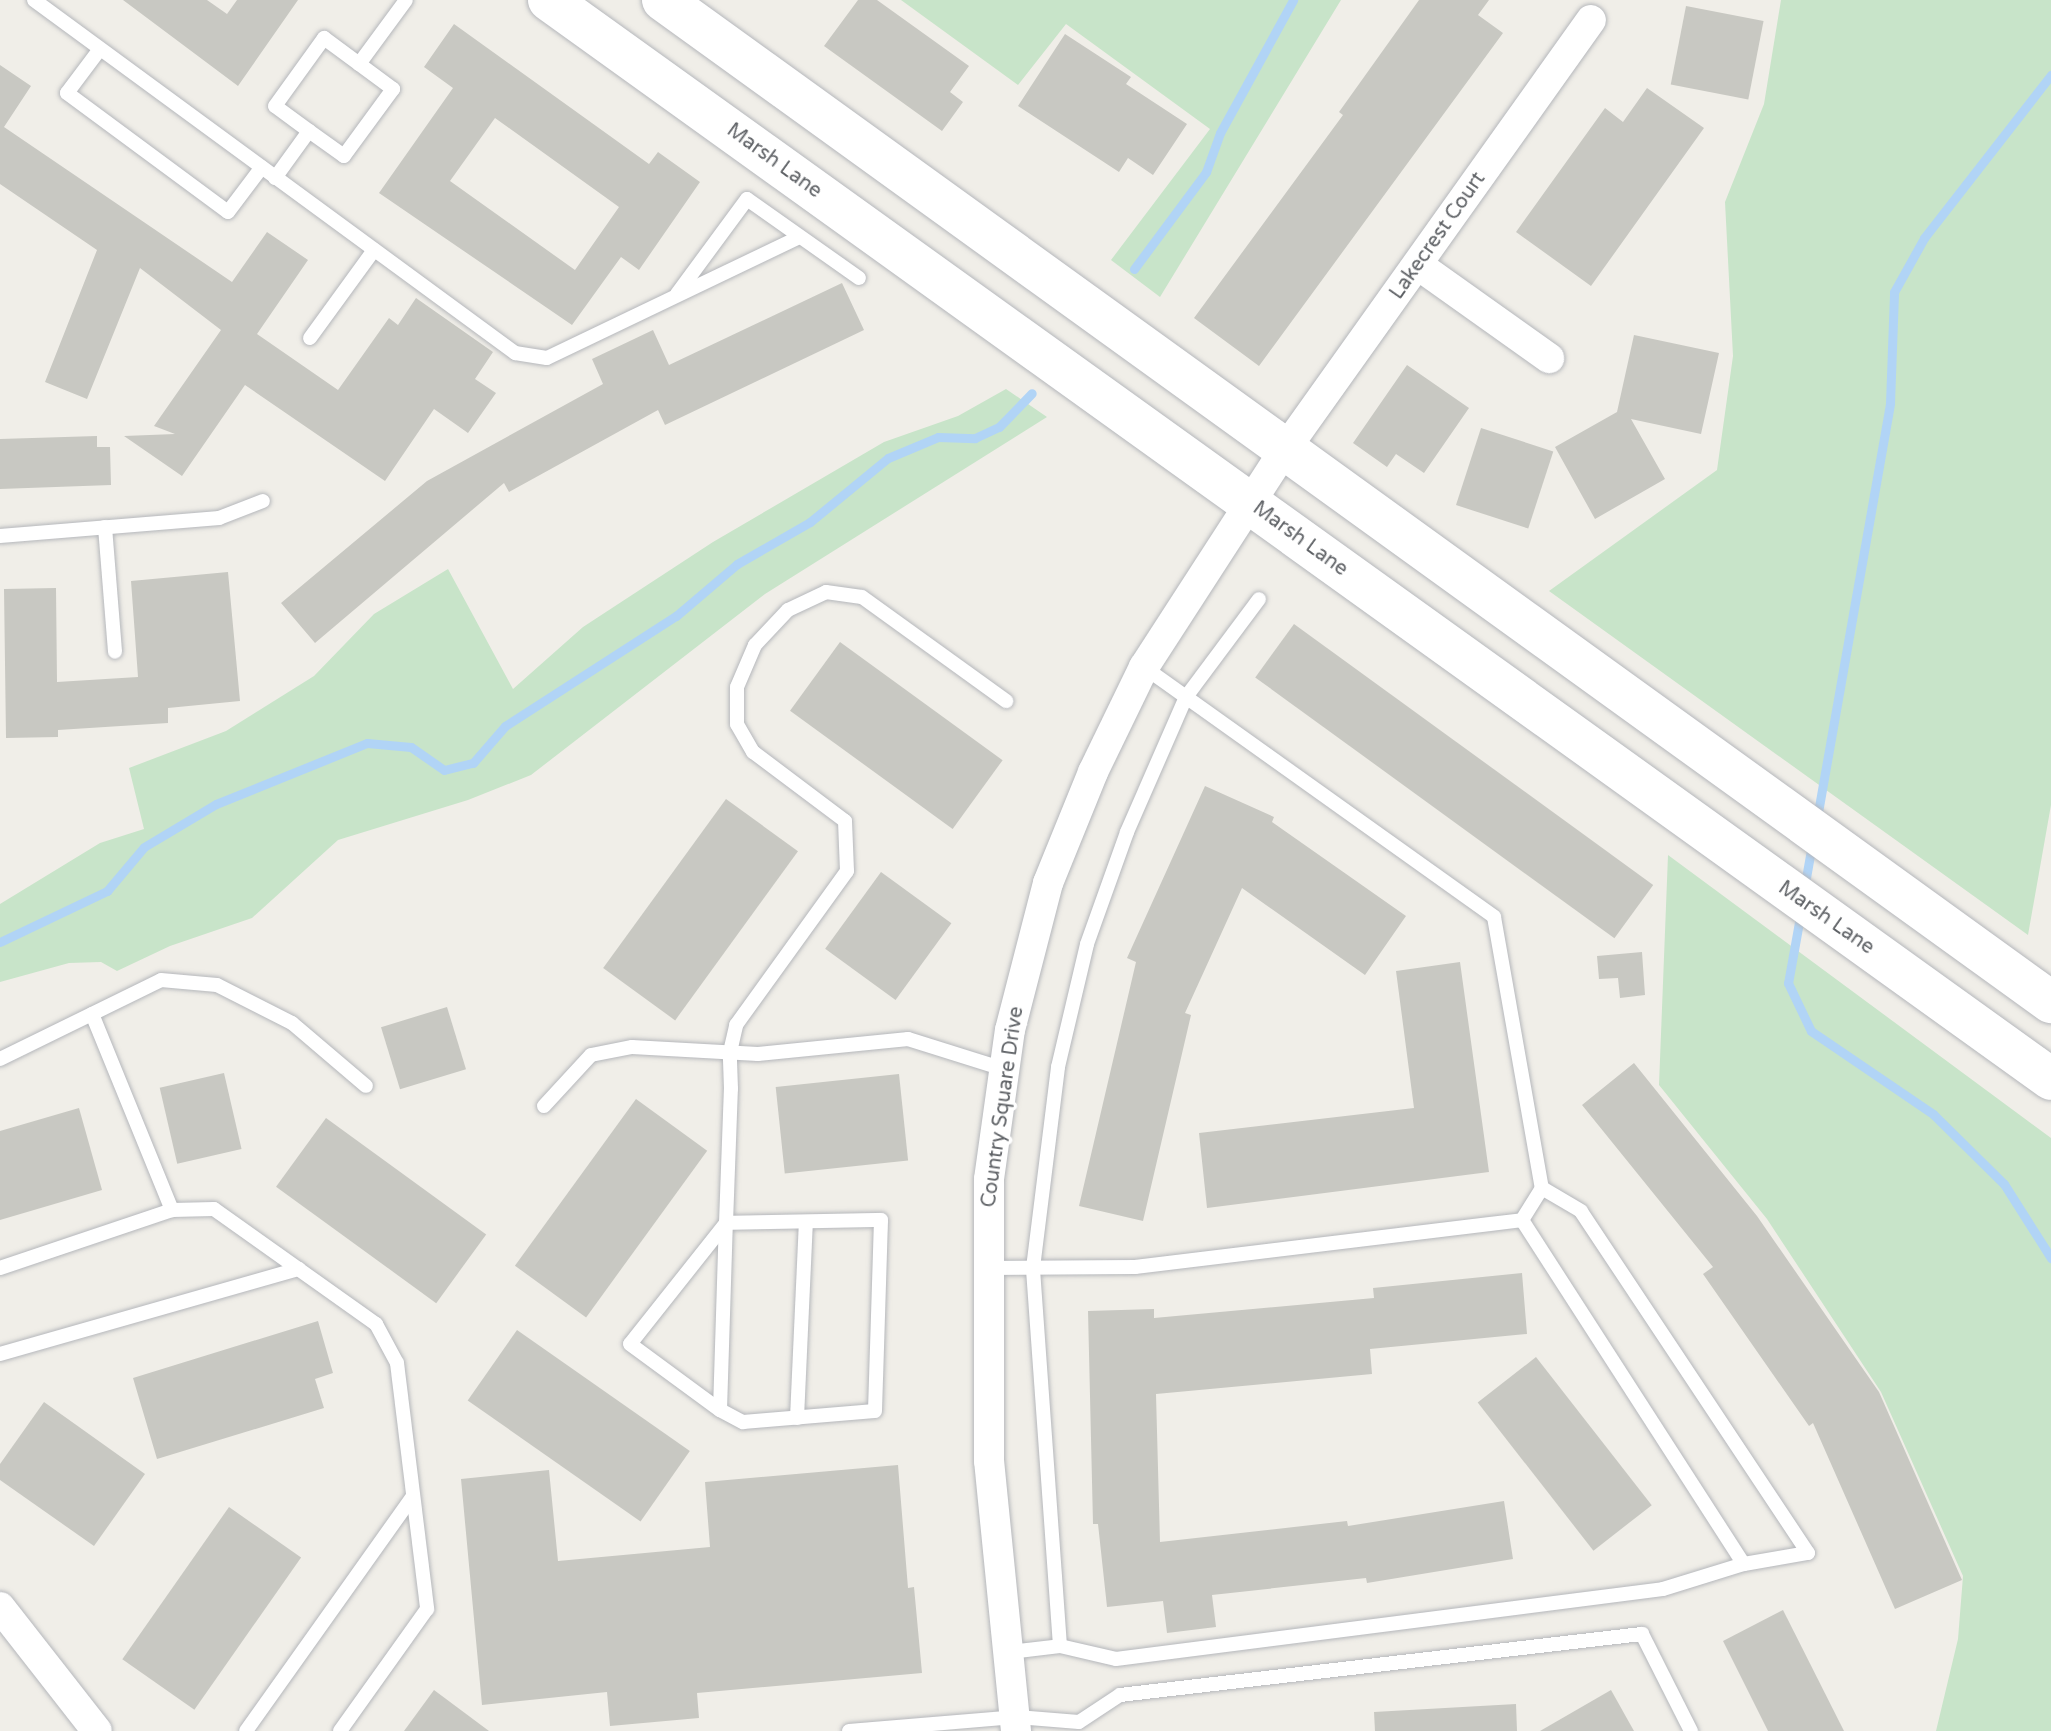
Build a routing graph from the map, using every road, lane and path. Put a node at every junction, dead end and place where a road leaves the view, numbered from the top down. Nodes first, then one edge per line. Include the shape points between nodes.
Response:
1 (34, 0) edge
2 (406, 0) edge
3 (549, 0) edge
4 (663, 0) edge
5 (1591, 20) dead end
6 (100, 49) junction
7 (359, 64) junction
8 (309, 131) junction
9 (262, 167) junction
10 (275, 178) junction
11 (799, 237) junction
12 (374, 250) junction
13 (1418, 265) junction
14 (859, 278) dead end
15 (674, 297) junction
16 (310, 338) dead end
17 (1549, 358) dead end
18 (1284, 451) junction
19 (263, 501) dead end
20 (1250, 503) junction
21 (105, 527) junction
22 (0, 536) edge
23 (1259, 599) dead end
24 (115, 652) dead end
25 (1144, 667) junction
26 (1186, 697) junction
27 (1006, 701) dead end
28 (2051, 1002) edge
29 (92, 1014) junction
30 (730, 1052) junction
31 (0, 1059) edge
32 (1004, 1069) junction
33 (2051, 1079) edge
34 (366, 1086) dead end
35 (544, 1106) dead end
36 (1542, 1188) junction
37 (172, 1210) junction
38 (1522, 1220) junction
39 (806, 1222) junction
40 (726, 1223) junction
41 (0, 1268) edge
42 (986, 1268) junction
43 (1033, 1268) junction
44 (299, 1269) junction
45 (0, 1354) edge
46 (720, 1410) junction
47 (797, 1418) junction
48 (413, 1496) junction
49 (1744, 1564) junction
50 (0, 1607) edge
51 (1060, 1646) junction
52 (1010, 1652) junction
53 (1017, 1724) edge
54 (1079, 1727) edge
55 (97, 1731) edge
56 (246, 1731) edge
57 (340, 1731) edge
58 (849, 1731) edge
59 (1691, 1731) edge

1 - 6 lane
2 - 7 lane
3 - 20 main road, Marsh Lane
4 - 18 main road
5 - 13 street, Lakecrest Court
6 - 9 lane
6 - 9 lane via 67,93 228,212
7 - 8 lane via 393,89 344,156
7 - 8 lane via 324,38 275,106
8 - 10 lane
9 - 10 lane
10 - 12 lane
11 - 14 lane
11 - 15 lane
11 - 15 lane via 747,199
12 - 15 lane via 515,353 547,358
12 - 16 lane
13 - 17 street
13 - 18 street, Lakecrest Court
18 - 20 street, Country Square Drive
18 - 28 main road
19 - 21 lane via 219,518
20 - 25 street, Country Square Drive
20 - 33 main road, Marsh Lane
21 - 22 lane
21 - 24 lane
23 - 26 lane
25 - 26 lane
25 - 32 street, Country Square Drive via 1102,750 1048,883
26 - 36 lane via 1494,917
26 - 43 lane via 1127,832 1087,944 1058,1067
27 - 30 lane via 862,597 826,592 788,610 755,645 737,687 737,724 753,752 845,821 847,871 736,1025
29 - 31 lane
29 - 34 lane via 161,980 217,985 292,1023
29 - 37 lane
30 - 32 lane via 758,1054 908,1039
30 - 35 lane via 632,1047 591,1055
30 - 40 lane
32 - 42 street, Country Square Drive via 989,1179
36 - 38 lane
36 - 49 lane via 1581,1211 1808,1553
37 - 41 lane
37 - 44 lane via 214,1209
38 - 43 lane via 1135,1267
38 - 49 lane
39 - 40 lane
39 - 47 lane
39 - 47 lane via 881,1220 875,1411
40 - 46 lane
40 - 46 lane via 630,1344
42 - 43 lane
42 - 52 street, Country Square Drive via 989,1461
43 - 51 lane
44 - 45 lane
44 - 48 lane via 376,1324 397,1363
46 - 47 lane via 743,1422
48 - 56 lane
48 - 57 lane via 427,1609
49 - 51 lane via 1663,1589 1116,1659
50 - 55 street
51 - 52 lane
52 - 53 street, Country Square Drive
53 - 54 lane
53 - 58 lane
54 - 59 lane via 1120,1695 1642,1634

